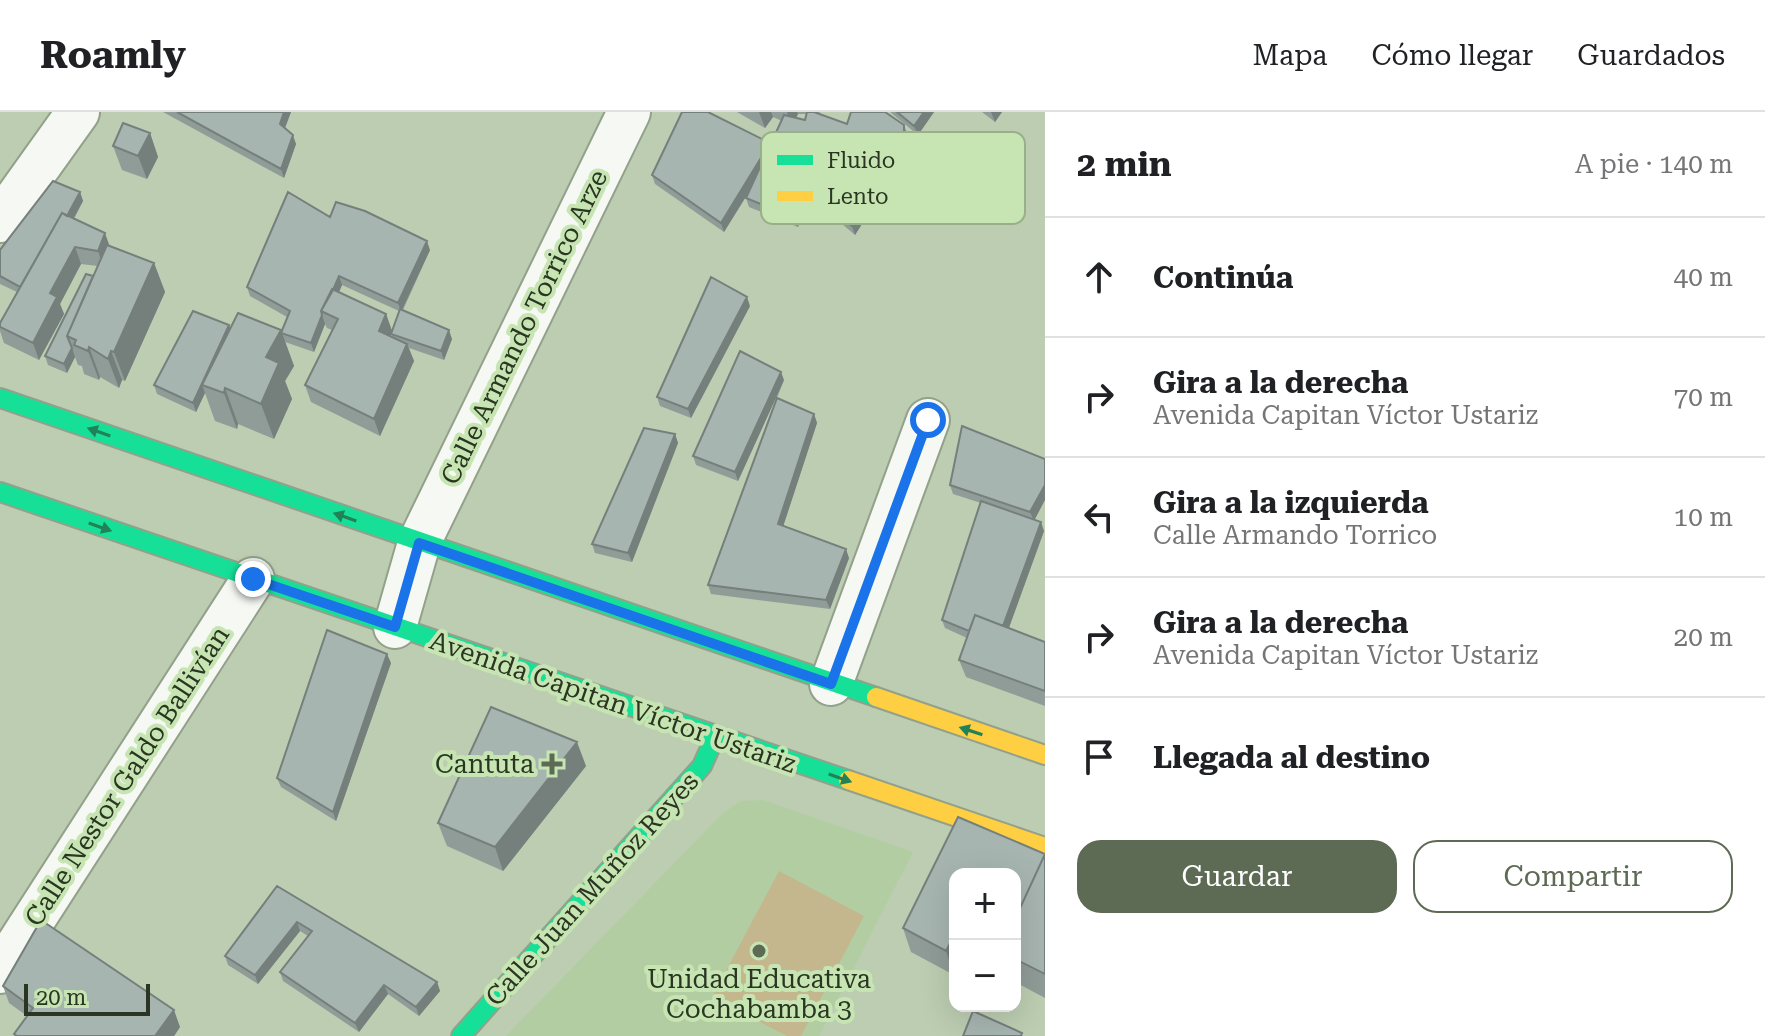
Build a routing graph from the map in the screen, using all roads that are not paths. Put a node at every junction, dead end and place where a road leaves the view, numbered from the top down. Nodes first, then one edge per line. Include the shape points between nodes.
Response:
1 (78, 112) edge
2 (629, 112) edge
3 (0, 221) edge
4 (0, 398) edge
5 (928, 420) dead end
6 (0, 492) edge
7 (419, 543) junction
8 (253, 579) junction
9 (395, 627) junction
10 (831, 684) junction
11 (715, 737) junction
12 (1045, 755) edge
13 (1045, 847) edge
14 (0, 972) edge
15 (461, 1036) edge

1 - 3 street
2 - 7 street, Calle Armando Torrico Arze
7 -> 4 main road
5 - 10 street
6 -> 8 main road, Avenida Capitan Víctor Ustariz
7 - 9 street, Calle Armando Torrico Arze
7 - 10 main road
8 - 9 main road, Avenida Capitan Víctor Ustariz
8 - 14 street, Calle Nestor Galdo Ballivían
9 - 11 main road, Avenida Capitan Víctor Ustariz
12 -> 10 main road
11 -> 13 main road, Avenida Capitan Víctor Ustariz
11 - 15 main road, Calle Juan Muñoz Reyes via 702,766

